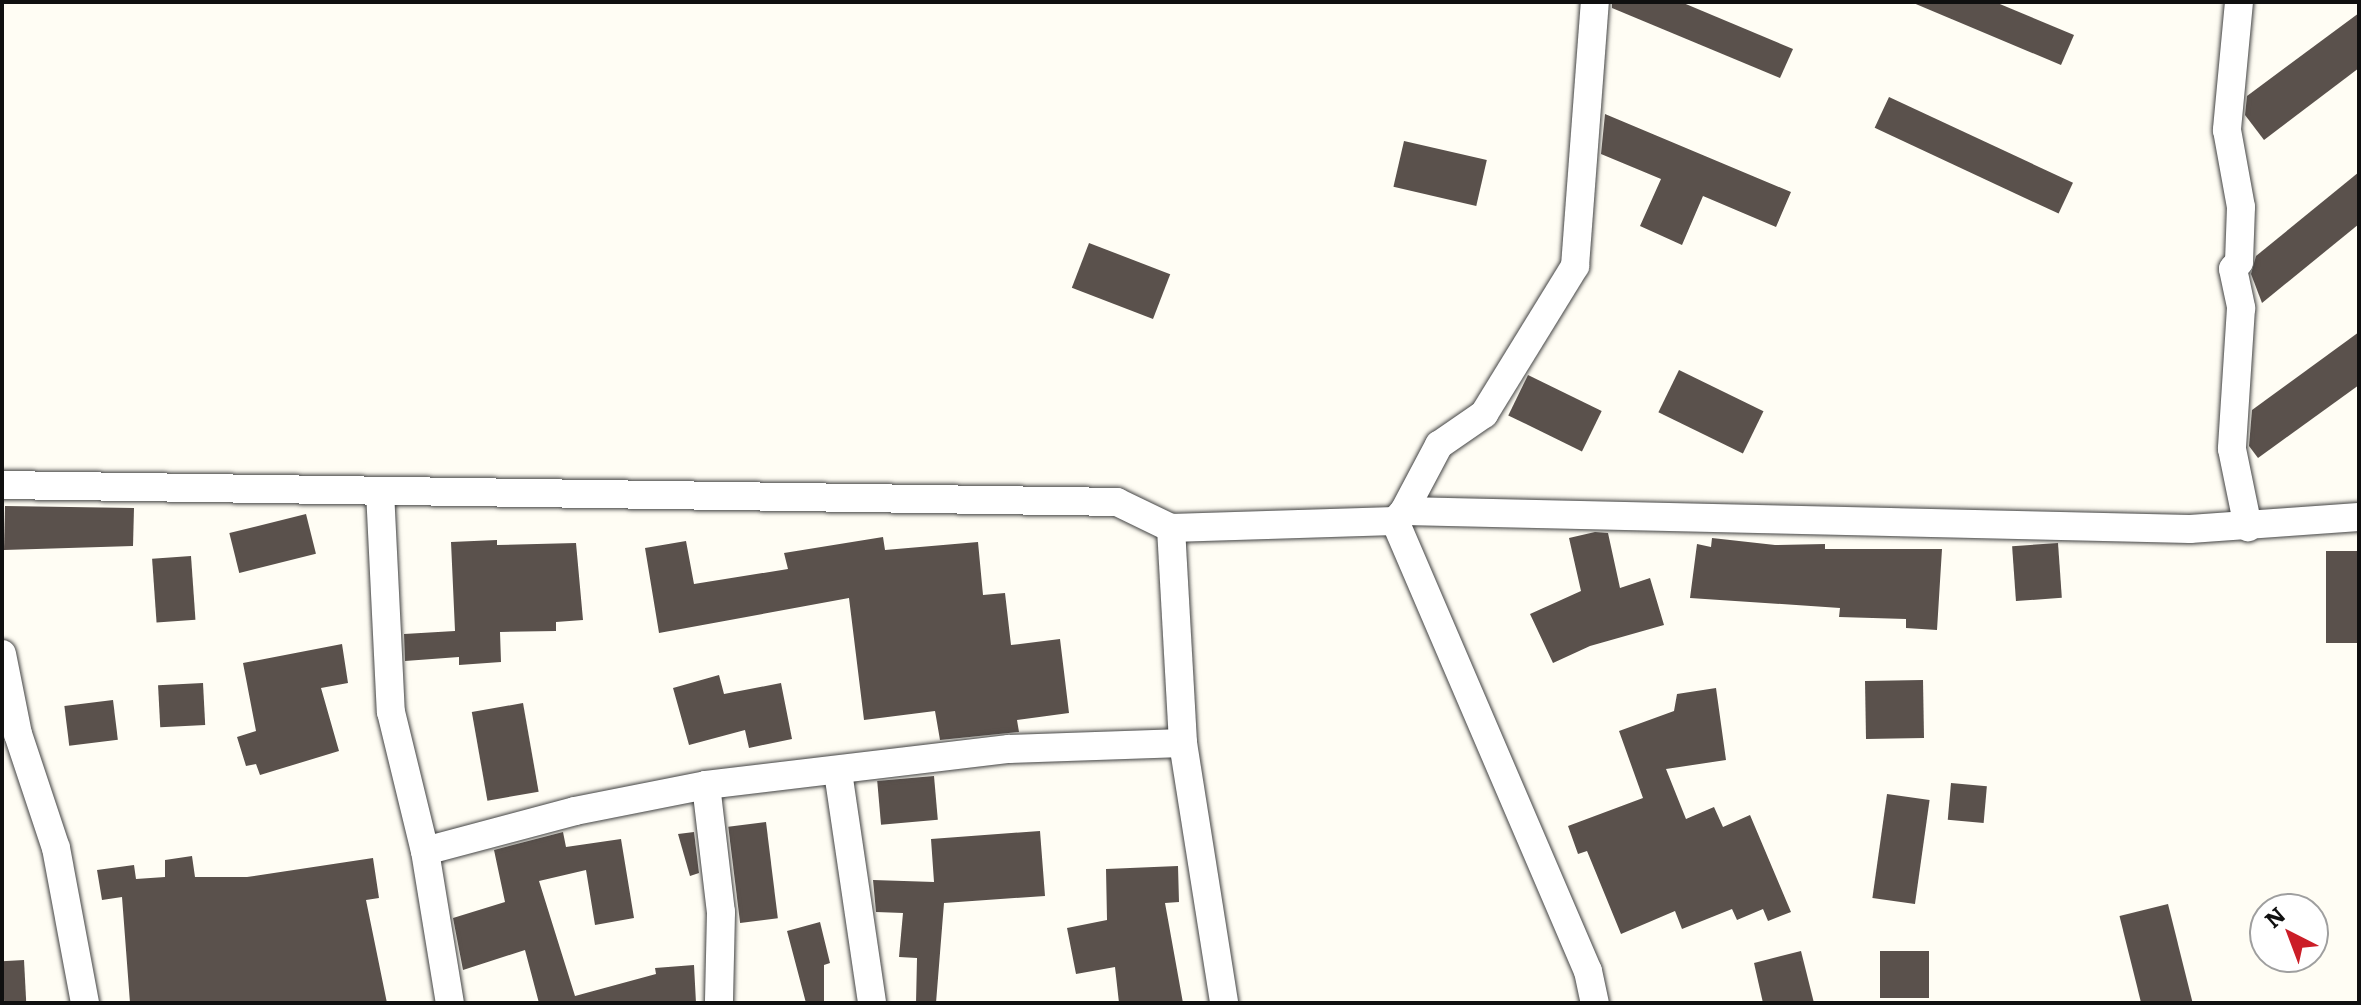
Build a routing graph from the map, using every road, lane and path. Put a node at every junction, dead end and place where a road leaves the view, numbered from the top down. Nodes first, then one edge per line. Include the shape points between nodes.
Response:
1 (1595, 2) edge
2 (2239, 2) edge
3 (2, 485) edge
4 (380, 491) junction
5 (1399, 516) junction
6 (2359, 517) edge
7 (2248, 527) junction
8 (1171, 528) junction
9 (2, 654) edge
10 (1183, 743) junction
11 (838, 772) junction
12 (706, 785) junction
13 (425, 851) junction
14 (85, 1003) edge
15 (450, 1003) edge
16 (719, 1003) edge
17 (872, 1003) edge
18 (1224, 1003) edge
19 (1595, 1003) edge

1 - 5 street via 1575,266 1484,414 1439,445
2 - 7 street via 2227,130 2241,207 2239,262 2233,269 2241,308 2232,449
3 - 4 street
4 - 8 street via 1117,502
4 - 13 street via 391,712
5 - 7 street via 1560,511 1992,527
5 - 8 street
5 - 19 street via 1588,971
6 - 7 street
8 - 10 street
9 - 14 street via 18,734 56,848
10 - 11 street via 1009,749
10 - 18 street
11 - 12 street
11 - 17 street
12 - 13 street via 575,811
12 - 16 street via 721,912
13 - 15 street

